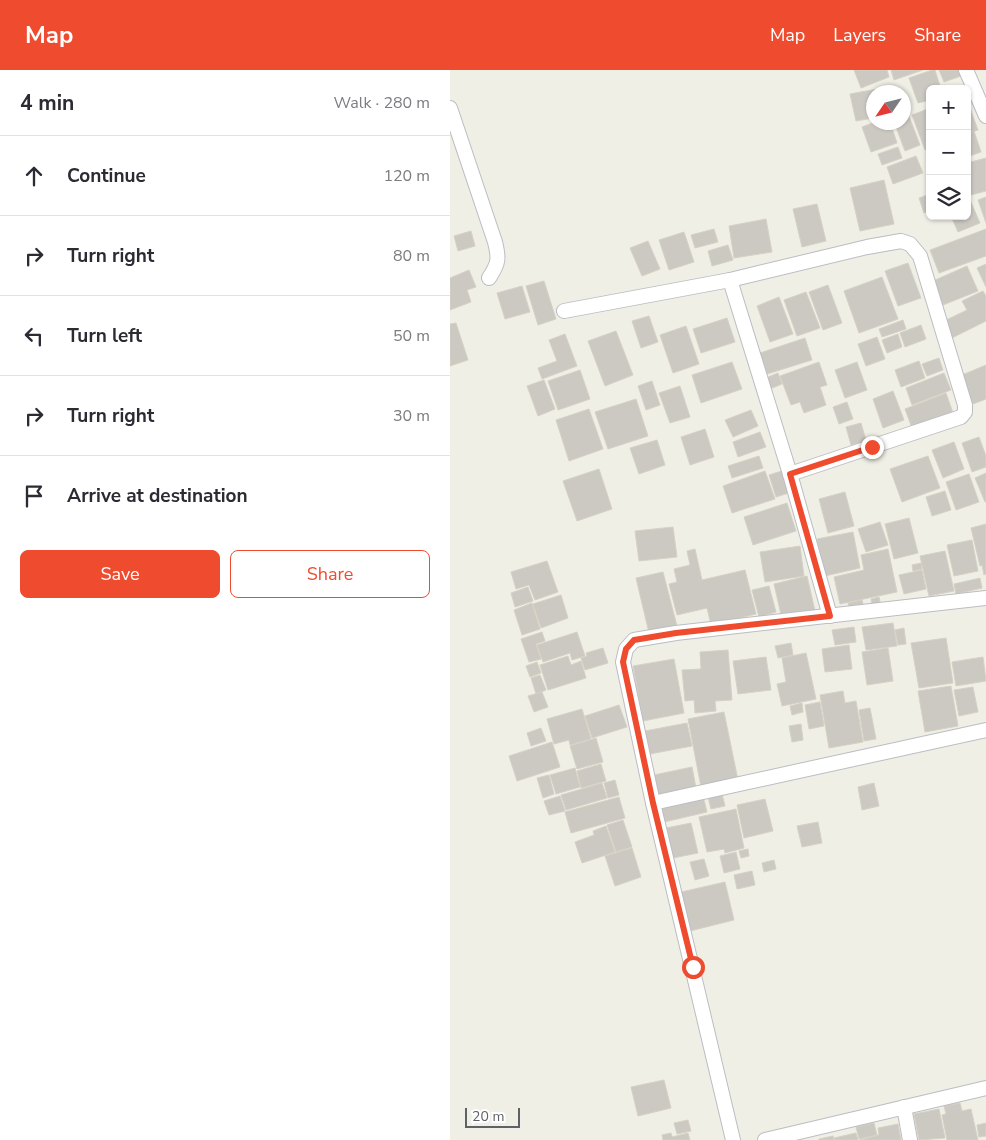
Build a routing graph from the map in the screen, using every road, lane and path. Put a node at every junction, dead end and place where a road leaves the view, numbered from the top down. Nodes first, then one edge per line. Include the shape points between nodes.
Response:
1 (966, 70) edge
2 (450, 108) edge
3 (986, 116) edge
4 (489, 278) dead end
5 (730, 280) junction
6 (564, 311) dead end
7 (790, 474) junction
8 (986, 598) edge
9 (830, 616) junction
10 (986, 730) edge
11 (653, 803) junction
12 (986, 1088) edge
13 (904, 1107) junction
14 (733, 1140) edge
15 (765, 1140) edge
16 (910, 1140) edge

1 - 3 street
2 - 4 street via 496,242 497,266
5 - 6 street
5 - 7 street
5 - 7 street via 901,240 910,244 920,256 965,412 962,416
7 - 9 street
8 - 9 street
9 - 11 street via 634,640 626,649 623,662
10 - 11 street
11 - 14 street
12 - 13 street
13 - 15 street
13 - 16 street

